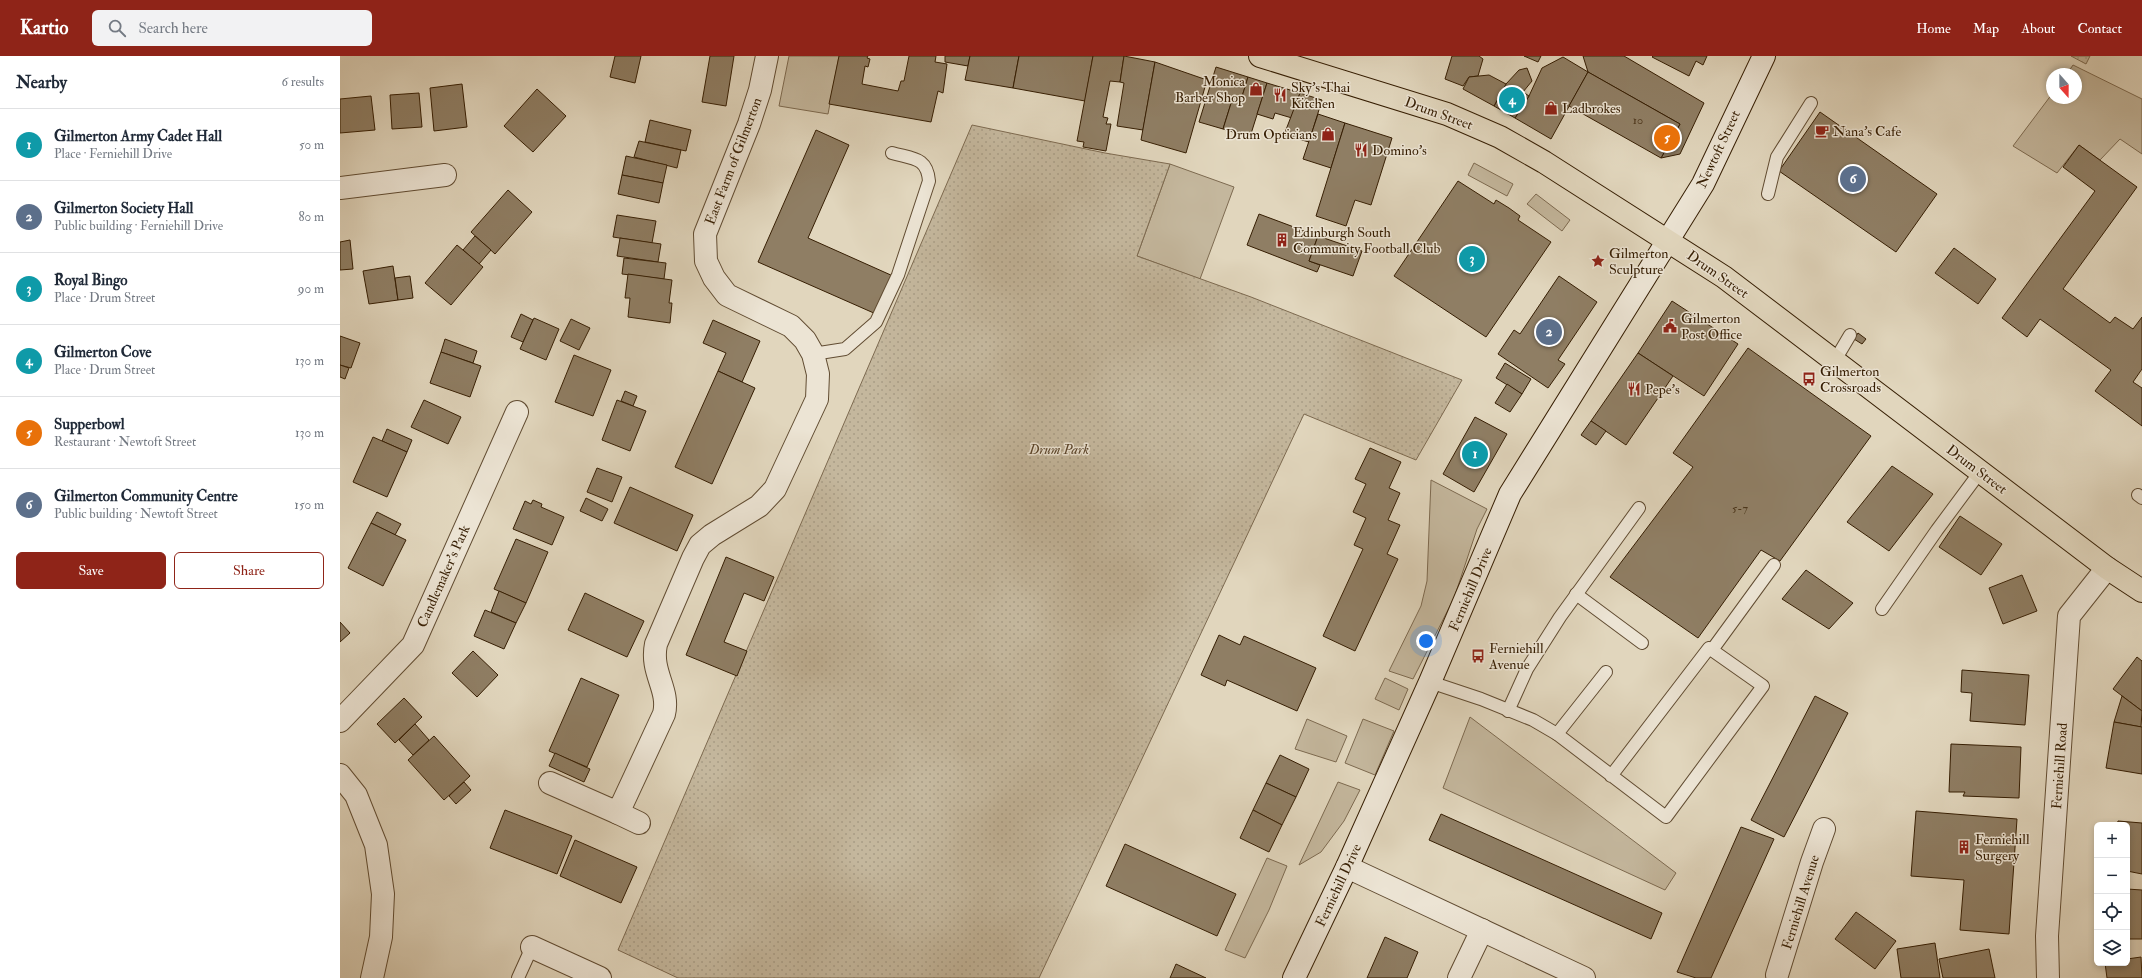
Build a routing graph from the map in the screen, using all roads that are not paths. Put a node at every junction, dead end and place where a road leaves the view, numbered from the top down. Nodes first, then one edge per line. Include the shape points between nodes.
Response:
1 (767, 56) edge
2 (1260, 56) edge
3 (1764, 56) edge
4 (1811, 103) dead end
5 (892, 153) dead end
6 (446, 175) dead end
7 (340, 188) edge
8 (1768, 194) dead end
9 (1668, 240) junction
10 (1850, 335) dead end
11 (813, 354) junction
12 (1834, 362) junction
13 (517, 412) dead end
14 (1980, 472) junction
15 (1639, 508) dead end
16 (1774, 565) dead end
17 (2108, 568) junction
18 (2142, 591) edge
19 (1576, 594) junction
20 (1882, 609) dead end
21 (1642, 643) dead end
22 (1712, 650) junction
23 (1606, 672) dead end
24 (1430, 682) junction
25 (1508, 711) junction
26 (340, 721) edge
27 (1557, 734) junction
28 (340, 775) edge
29 (1611, 776) junction
30 (550, 783) dead end
31 (618, 813) junction
32 (639, 823) dead end
33 (1824, 829) dead end
34 (1347, 867) junction
35 (1482, 930) junction
36 (532, 947) joint
37 (1778, 977) edge
38 (372, 978) edge
39 (518, 978) edge
40 (600, 978) edge
41 (1294, 978) edge
42 (1459, 978) edge
43 (1584, 978) edge
44 (2048, 978) edge

1 - 11 street, East Farm of Gilmerton via 749,124 705,234 706,261 726,295 791,326 805,340
2 - 9 main road, Drum Street via 1426,106 1500,137
3 - 9 street, Newtoft Street via 1702,184
4 - 8 lane via 1777,157
5 - 11 lane via 923,162 928,169 929,182 898,276 876,322 845,349
6 - 7 street
9 - 12 main road, Drum Street via 1724,277
9 - 24 street, Ferniehill Drive via 1510,494
10 - 12 lane
11 - 31 street, East Farm of Gilmerton via 818,374 817,399 775,489 759,506 700,545 656,644 654,664 666,706
12 - 14 main road, Drum Street
13 - 26 street, Candlemaker's Park via 413,645
14 - 17 main road, Drum Street
14 - 20 lane
15 - 19 lane
16 - 22 lane
17 - 18 main road, Drum Street
17 - 44 street, Ferniehill Road via 2069,616 2047,936
19 - 21 lane
19 - 25 lane via 1526,669
22 - 29 lane via 1709,648
22 - 29 lane via 1763,686 1666,817
23 - 27 lane
24 - 25 lane
24 - 34 street, Ferniehill Drive
25 - 27 lane via 1533,720
27 - 29 lane
28 - 38 street via 356,795 376,845 384,894 381,936
30 - 31 street
31 - 32 street
33 - 37 street, Ferniehill Avenue
34 - 35 street
34 - 41 street, Ferniehill Drive
35 - 42 street
35 - 43 street
36 - 39 lane
36 - 40 street

